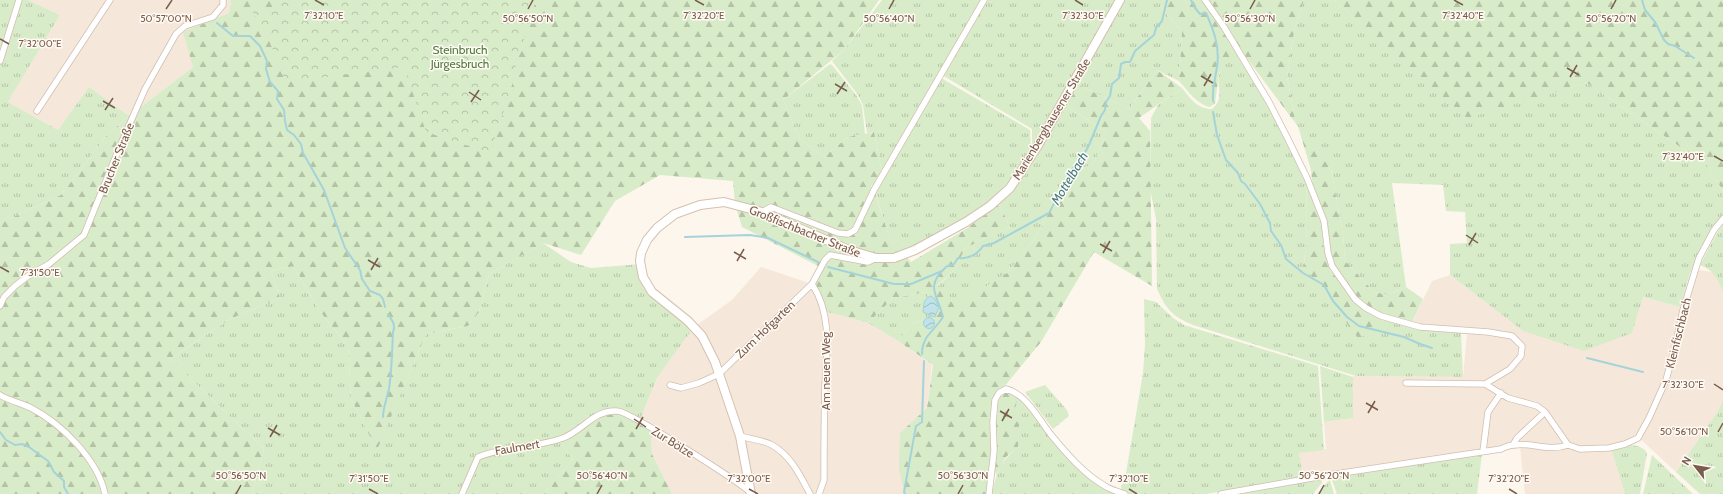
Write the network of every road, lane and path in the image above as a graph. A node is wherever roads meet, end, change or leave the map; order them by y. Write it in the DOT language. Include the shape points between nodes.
graph roads {
  1 [pos="19,0"];
  2 [pos="110,0"];
  3 [pos="984,0"];
  4 [pos="1120,0"];
  5 [pos="1205,0"];
  6 [pos="222,2"];
  7 [pos="0,61"];
  8 [pos="37,111"];
  9 [pos="762,212"];
  10 [pos="1723,219"];
  11 [pos="876,258"];
  12 [pos="812,284"];
  13 [pos="0,306"];
  14 [pos="719,374"];
  15 [pos="1406,383"];
  16 [pos="1485,384"];
  17 [pos="670,386"];
  18 [pos="1500,393"];
  19 [pos="0,396"];
  20 [pos="1544,412"];
  21 [pos="592,419"];
  22 [pos="740,436"];
  23 [pos="1513,445"];
  24 [pos="1568,445"];
  25 [pos="1483,451"];
  26 [pos="751,493"];
  27 [pos="105,494"];
  28 [pos="462,494"];
  29 [pos="810,494"];
  30 [pos="819,494"];
  31 [pos="989,494"];
  32 [pos="1125,494"];
  33 [pos="1221,494"];
  1 -- 7 [label="street"];
  2 -- 8 [label="street"];
  3 -- 9 [label="street" via="874,190 855,230 848,234 838,233 771,207"];
  4 -- 11 [label="main road, Marienberghausener Straße" via="1037,147 1010,188 990,206 938,238 894,258"];
  5 -- 16 [label="street" via="1224,27 1288,138 1324,221 1332,266 1355,299 1381,316 1420,327 1512,336 1522,346 1521,356 1510,370"];
  6 -- 13 [label="street, Brucher Straße" via="213,17 185,26 176,34 145,89 84,235 49,264 15,286 4,297"];
  9 -- 11 [label="main road, Großfischbacher Straße" via="849,250"];
  9 -- 14 [label="main road, Großfischbacher Straße" via="724,202 700,205 676,214 657,228 646,240 641,253 643,277 652,292 688,321 702,336"];
  10 -- 24 [label="street, Kleinfischbach" via="1699,258 1666,380 1638,438 1609,448 1580,449"];
  11 -- 12 [label="street" via="868,262 830,255 824,260"];
  12 -- 14 [label="street, Zum Hofgarten"];
  12 -- 30 [label="street, Am neuen Weg" via="824,311 827,346 824,480"];
  14 -- 17 [label="street" via="681,388"];
  14 -- 22 [label="main road, Großfischbacher Straße"];
  15 -- 16 [label="street"];
  16 -- 18 [label="street"];
  18 -- 20 [label="street" via="1508,398 1537,406"];
  18 -- 25 [label="street" via="1488,412"];
  19 -- 27 [label="street" via="31,408 70,436 94,468 103,484"];
  20 -- 23 [label="street"];
  20 -- 24 [label="street"];
  21 -- 26 [label="street, Zur Bölze" via="607,411 619,411 652,428"];
  21 -- 28 [label="street, Faulmert" via="565,437 518,448 491,451 478,457"];
  22 -- 26 [label="main road, Großfischbacher Straße"];
  22 -- 29 [label="street" via="772,445 787,457 797,469"];
  23 -- 24 [label="street, Kleinfischbach" via="1551,448"];
  23 -- 25 [label="street, Kleinfischbach"];
  25 -- 33 [label="street, Kleinfischbach"];
  31 -- 32 [label="street" via="994,450 995,400 1006,388 1021,396 1052,436 1090,476 1106,487"];
}
